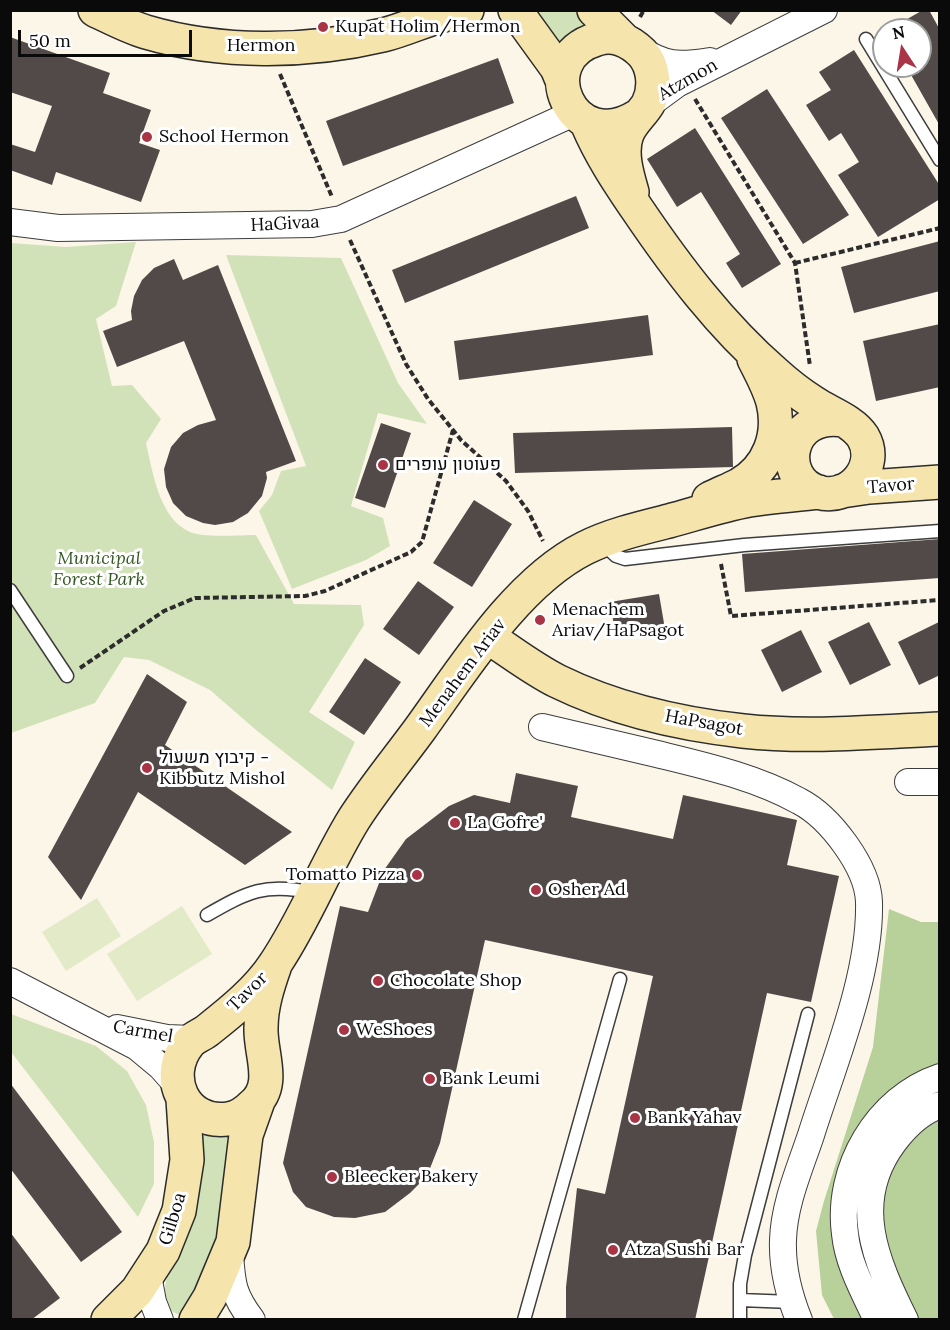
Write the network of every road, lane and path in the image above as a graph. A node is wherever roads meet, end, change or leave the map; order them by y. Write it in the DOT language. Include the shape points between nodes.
graph roads {
  1 [pos="95,10"];
  2 [pos="467,10"];
  3 [pos="594,10"];
  4 [pos="824,10"];
  5 [pos="441,15"];
  6 [pos="512,15"];
  7 [pos="866,39"];
  8 [pos="631,44"];
  9 [pos="269,48"];
  10 [pos="734,54"];
  11 [pos="562,80"];
  12 [pos="684,80"];
  13 [pos="641,112"];
  14 [pos="580,118"];
  15 [pos="939,160"];
  16 [pos="637,208"];
  17 [pos="341,219"];
  18 [pos="10,222"];
  19 [pos="939,228"];
  20 [pos="795,263"];
  21 [pos="750,349"];
  22 [pos="773,371"];
  23 [pos="840,421"];
  24 [pos="453,430"];
  25 [pos="794,450"];
  26 [pos="939,475"];
  27 [pos="939,482"];
  28 [pos="830,492"];
  29 [pos="750,500"];
  30 [pos="659,523"];
  31 [pos="939,531"];
  32 [pos="600,542"];
  33 [pos="718,548"];
  34 [pos="555,566"];
  35 [pos="10,590"];
  36 [pos="939,600"];
  37 [pos="488,637"];
  38 [pos="67,676"];
  39 [pos="542,727"];
  40 [pos="939,729"];
  41 [pos="908,782"];
  42 [pos="939,782"];
  43 [pos="315,894"];
  44 [pos="207,915"];
  45 [pos="274,965"];
  46 [pos="620,979"];
  47 [pos="10,981"];
  48 [pos="808,1014"];
  49 [pos="93,1022"];
  50 [pos="199,1035"];
  51 [pos="263,1056"];
  52 [pos="939,1077"];
  53 [pos="180,1092"];
  54 [pos="258,1101"];
  55 [pos="939,1106"];
  56 [pos="229,1251"];
  57 [pos="148,1275"];
  58 [pos="740,1300"];
  59 [pos="795,1311"];
  60 [pos="108,1320"];
  61 [pos="160,1320"];
  62 [pos="196,1320"];
  63 [pos="252,1320"];
  64 [pos="524,1320"];
  65 [pos="740,1320"];
  66 [pos="877,1320"];
  67 [pos="905,1320"];
  1 -- 9 [label="street, Hermon" via="143,32 191,43"];
  2 -- 5 [label="street, Hermon"];
  3 -- 8 [label="street"];
  4 -- 10 [label="street, Atzmon"];
  5 -- 9 [label="street, Hermon" via="342,43"];
  6 -- 11 [label="street" via="557,68"];
  7 -- 15 [label="lane"];
  8 -- 10 [label="street, Atzmon" via="656,60 673,64"];
  8 -- 11 [label="street" via="603,37 587,42 574,51"];
  8 -- 13 [label="street" via="644,55 651,70 653,85"];
  9 -- 17 [label="path"];
  10 -- 12 [label="street, Atzmon"];
  11 -- 14 [label="street" via="565,100"];
  12 -- 13 [label="street, Atzmon"];
  12 -- 20 [label="path"];
  13 -- 14 [label="street" via="625,124 602,127"];
  13 -- 16 [label="street" via="627,134 625,151"];
  14 -- 16 [label="street"];
  14 -- 17 [label="street, HaGivaa"];
  16 -- 21 [label="street" via="681,273"];
  17 -- 18 [label="street, HaGivaa" via="312,225 57,228"];
  17 -- 24 [label="path" via="406,364"];
  19 -- 20 [label="path"];
  20 -- 23 [label="path"];
  21 -- 22 [label="street"];
  21 -- 30 [label="street" via="773,401 774,440 768,457 740,484"];
  22 -- 23 [label="street, Tavor"];
  22 -- 25 [label="street" via="794,414"];
  23 -- 25 [label="street" via="821,420 809,425 800,434"];
  23 -- 26 [label="street, Tavor" via="898,465"];
  23 -- 28 [label="street" via="867,449 868,462 849,489"];
  24 -- 34 [label="path" via="506,481 528,511"];
  24 -- 38 [label="path" via="422,542 411,552 325,591 305,596 195,598 164,611"];
  25 -- 28 [label="street" via="793,464 798,477 807,486"];
  25 -- 29 [label="street" via="789,469 778,483"];
  27 -- 28 [label="street, Tavor"];
  28 -- 29 [label="street, Tavor"];
  29 -- 30 [label="street, Menahem Ariav"];
  30 -- 32 [label="street, Menahem Ariav"];
  31 -- 33 [label="lane"];
  32 -- 33 [label="lane" via="625,559"];
  32 -- 34 [label="street, Menahem Ariav"];
  33 -- 36 [label="path" via="731,616"];
  34 -- 37 [label="street, Menahem Ariav" via="525,593"];
  35 -- 38 [label="lane"];
  37 -- 40 [label="street, HaPsagot" via="556,681 646,713 693,723 744,731 807,733"];
  37 -- 43 [label="street, Menahem Ariav" via="354,820"];
  39 -- 59 [label="street" via="719,769 801,802 829,824 847,846 860,872 869,900 867,943 852,1009 790,1198 783,1239"];
  41 -- 42 [label="street"];
  43 -- 44 [label="lane" via="268,888 240,896"];
  43 -- 45 [label="street, Menahem Ariav"];
  45 -- 50 [label="street, Tavor" via="252,992"];
  45 -- 51 [label="street, Tavor" via="261,1028"];
  46 -- 64 [label="lane"];
  47 -- 49 [label="street, Carmel"];
  48 -- 58 [label="lane" via="745,1255"];
  49 -- 50 [label="street, Carmel" via="156,1036"];
  49 -- 53 [label="street, Carmel" via="137,1047 161,1067"];
  50 -- 51 [label="street, Tavor" via="222,1029 237,1032 251,1040"];
  50 -- 53 [label="street, Tavor" via="181,1054 176,1069"];
  51 -- 54 [label="street, Tavor" via="267,1071"];
  52 -- 66 [label="street" via="906,1094 872,1128 861,1146 847,1190 843,1213 848,1252"];
  53 -- 54 [label="street" via="194,1111 212,1119 243,1114"];
  53 -- 57 [label="street, Gilboa" via="187,1160 179,1211 163,1251"];
  54 -- 56 [label="street" via="246,1135"];
  55 -- 67 [label="street" via="918,1116 891,1145 877,1173 870,1204 873,1244"];
  56 -- 62 [label="street"];
  56 -- 63 [label="street" via="232,1285"];
  57 -- 60 [label="street, Gilboa"];
  57 -- 61 [label="street"];
  58 -- 59 [label="lane"];
  58 -- 65 [label="lane"];
}
